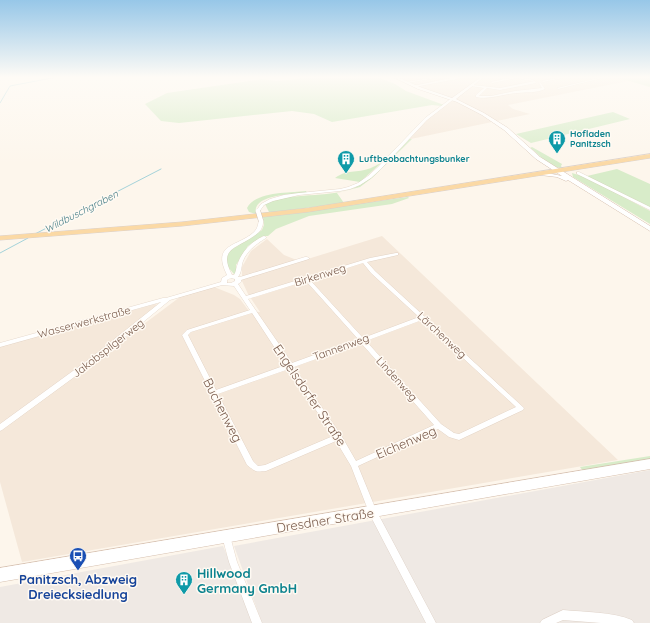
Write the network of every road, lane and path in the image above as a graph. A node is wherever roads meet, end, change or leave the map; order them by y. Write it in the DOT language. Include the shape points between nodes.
graph roads {
  1 [pos="443,106"];
  2 [pos="467,106"];
  3 [pos="650,156"];
  4 [pos="557,171"];
  5 [pos="578,173"];
  6 [pos="542,174"];
  7 [pos="564,178"];
  8 [pos="579,185"];
  9 [pos="650,209"];
  10 [pos="650,229"];
  11 [pos="264,237"];
  12 [pos="0,238"];
  13 [pos="396,254"];
  14 [pos="307,258"];
  15 [pos="364,262"];
  16 [pos="235,279"];
  17 [pos="307,279"];
  18 [pos="223,283"];
  19 [pos="245,298"];
  20 [pos="168,299"];
  21 [pos="253,311"];
  22 [pos="423,318"];
  23 [pos="362,340"];
  24 [pos="0,345"];
  25 [pos="290,365"];
  26 [pos="215,394"];
  27 [pos="521,408"];
  28 [pos="439,426"];
  29 [pos="0,428"];
  30 [pos="338,437"];
  31 [pos="650,464"];
  32 [pos="354,465"];
  33 [pos="373,512"];
  34 [pos="226,536"];
  35 [pos="0,575"];
  36 [pos="258,623"];
  37 [pos="431,623"];
  38 [pos="544,623"];
  39 [pos="629,623"];
  1 -- 16 [label="street, Engelsdorfer Straße, bridge" via="427,118 383,164 358,185 337,191 273,198 263,203 258,211 261,226 257,232 236,244 225,256 224,262"];
  2 -- 4 [label="street" via="506,128 538,158"];
  3 -- 4 [label="main road"];
  4 -- 6 [label="main road"];
  4 -- 7 [label="street"];
  4 -- 8 [label="street"];
  5 -- 9 [label="street"];
  6 -- 7 [label="street"];
  6 -- 12 [label="main road" via="249,218"];
  7 -- 8 [label="street"];
  8 -- 10 [label="street"];
  11 -- 16 [label="street" via="243,255"];
  13 -- 15 [label="street, Birkenweg"];
  14 -- 16 [label="street"];
  15 -- 17 [label="street, Birkenweg"];
  15 -- 22 [label="street, Lärchenweg"];
  16 -- 18 [label="street" via="229,285"];
  16 -- 18 [label="street" via="225,278"];
  16 -- 19 [label="street, Engelsdorfer Straße"];
  17 -- 19 [label="street, Birkenweg"];
  17 -- 23 [label="street, Lindenweg"];
  18 -- 20 [label="street, Jakobspilgerweg"];
  19 -- 21 [label="street, Engelsdorfer Straße"];
  20 -- 24 [label="street, Wasserwerkstraße"];
  20 -- 29 [label="street, Jakobspilgerweg" via="90,362"];
  21 -- 25 [label="street, Engelsdorfer Straße"];
  21 -- 26 [label="street, Buchenweg" via="189,331 185,335"];
  22 -- 23 [label="street, Tannenweg"];
  22 -- 27 [label="street, Lärchenweg"];
  23 -- 25 [label="street, Tannenweg"];
  23 -- 28 [label="street, Lindenweg"];
  25 -- 26 [label="street, Tannenweg"];
  25 -- 30 [label="street, Engelsdorfer Straße"];
  26 -- 30 [label="street, Buchenweg" via="250,464 258,470"];
  27 -- 28 [label="street, Eichenweg" via="459,438"];
  28 -- 32 [label="street, Eichenweg"];
  30 -- 32 [label="street, Engelsdorfer Straße"];
  31 -- 33 [label="street, Dresdner Straße"];
  32 -- 33 [label="street, Engelsdorfer Straße"];
  33 -- 34 [label="street, Dresdner Straße"];
  33 -- 37 [label="street, Engelsdorfer Straße"];
  34 -- 35 [label="street, Dresdner Straße"];
  34 -- 36 [label="street" via="233,562"];
  38 -- 39 [label="street" via="563,615"];
}
